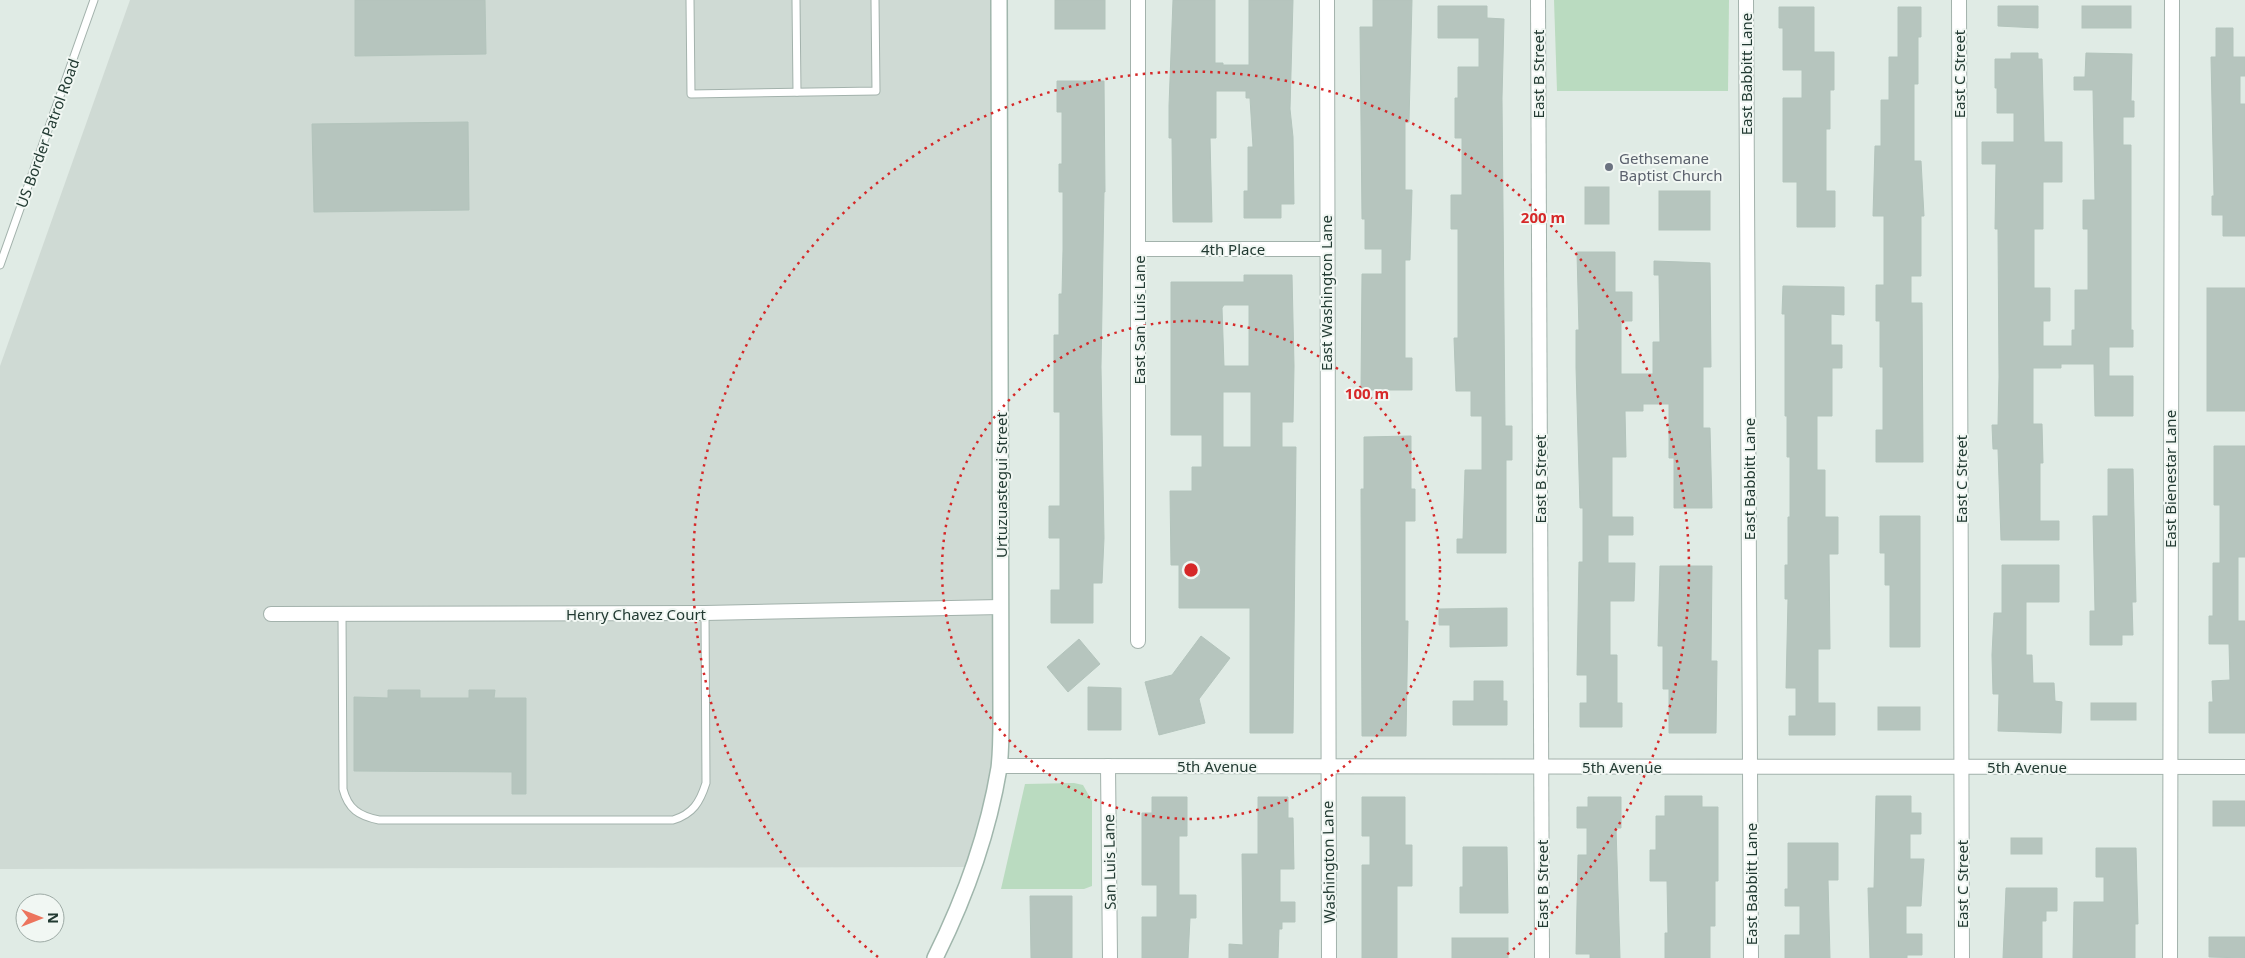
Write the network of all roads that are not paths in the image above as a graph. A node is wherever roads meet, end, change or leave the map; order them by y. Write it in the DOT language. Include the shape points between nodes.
graph roads {
  1 [pos="94,0"];
  2 [pos="690,0"];
  3 [pos="796,0"];
  4 [pos="875,0"];
  5 [pos="999,0"];
  6 [pos="1138,0"];
  7 [pos="1327,0"];
  8 [pos="1538,0"];
  9 [pos="1746,0"];
  10 [pos="1959,0"];
  11 [pos="2172,0"];
  12 [pos="797,92"];
  13 [pos="1139,249"];
  14 [pos="1326,249"];
  15 [pos="0,265"];
  16 [pos="1001,607"];
  17 [pos="271,614"];
  18 [pos="705,614"];
  19 [pos="342,615"];
  20 [pos="1138,641"];
  21 [pos="999,766"];
  22 [pos="1108,766"];
  23 [pos="1541,766"];
  24 [pos="2169,766"];
  25 [pos="1327,767"];
  26 [pos="2245,767"];
  27 [pos="1750,768"];
  28 [pos="1962,768"];
  29 [pos="935,958"];
  30 [pos="1110,958"];
  31 [pos="1329,958"];
  32 [pos="1542,958"];
  33 [pos="1751,958"];
  34 [pos="1962,958"];
  35 [pos="2170,958"];
  1 -- 15 [label="lane, US Border Patrol Road"];
  2 -- 12 [label="lane" via="692,94"];
  3 -- 12 [label="lane"];
  4 -- 12 [label="lane" via="876,91"];
  5 -- 16 [label="main road, Urtuzuastegui Street"];
  6 -- 13 [label="street, East San Luis Lane"];
  7 -- 14 [label="street, East Washington Lane"];
  8 -- 23 [label="street, East B Street"];
  9 -- 27 [label="street, East Babbitt Lane"];
  10 -- 28 [label="street, East C Street"];
  11 -- 24 [label="street, East Bienestar Lane"];
  13 -- 14 [label="street, 4th Place"];
  13 -- 20 [label="street, East San Luis Lane"];
  14 -- 25 [label="street, East Washington Lane"];
  16 -- 18 [label="street, Henry Chavez Court"];
  16 -- 21 [label="main road, Urtuzuastegui Street"];
  17 -- 19 [label="street, Henry Chavez Court"];
  18 -- 19 [label="street, Henry Chavez Court"];
  18 -- 19 [label="lane" via="706,783 692,811 673,820 378,820 360,814 346,802 343,789"];
  21 -- 22 [label="street, 5th Avenue"];
  21 -- 29 [label="main road, Urtuzuastegui Street" via="989,817 974,867"];
  22 -- 25 [label="street, 5th Avenue"];
  22 -- 30 [label="street, San Luis Lane"];
  23 -- 25 [label="street, 5th Avenue"];
  23 -- 27 [label="street, 5th Avenue"];
  23 -- 32 [label="street, East B Street"];
  24 -- 26 [label="street, 5th Avenue"];
  24 -- 28 [label="street, 5th Avenue"];
  24 -- 35 [label="street, East Bienestar Lane"];
  25 -- 31 [label="street, Washington Lane"];
  27 -- 28 [label="street, 5th Avenue"];
  27 -- 33 [label="street, East Babbitt Lane"];
  28 -- 34 [label="street, East C Street"];
}
